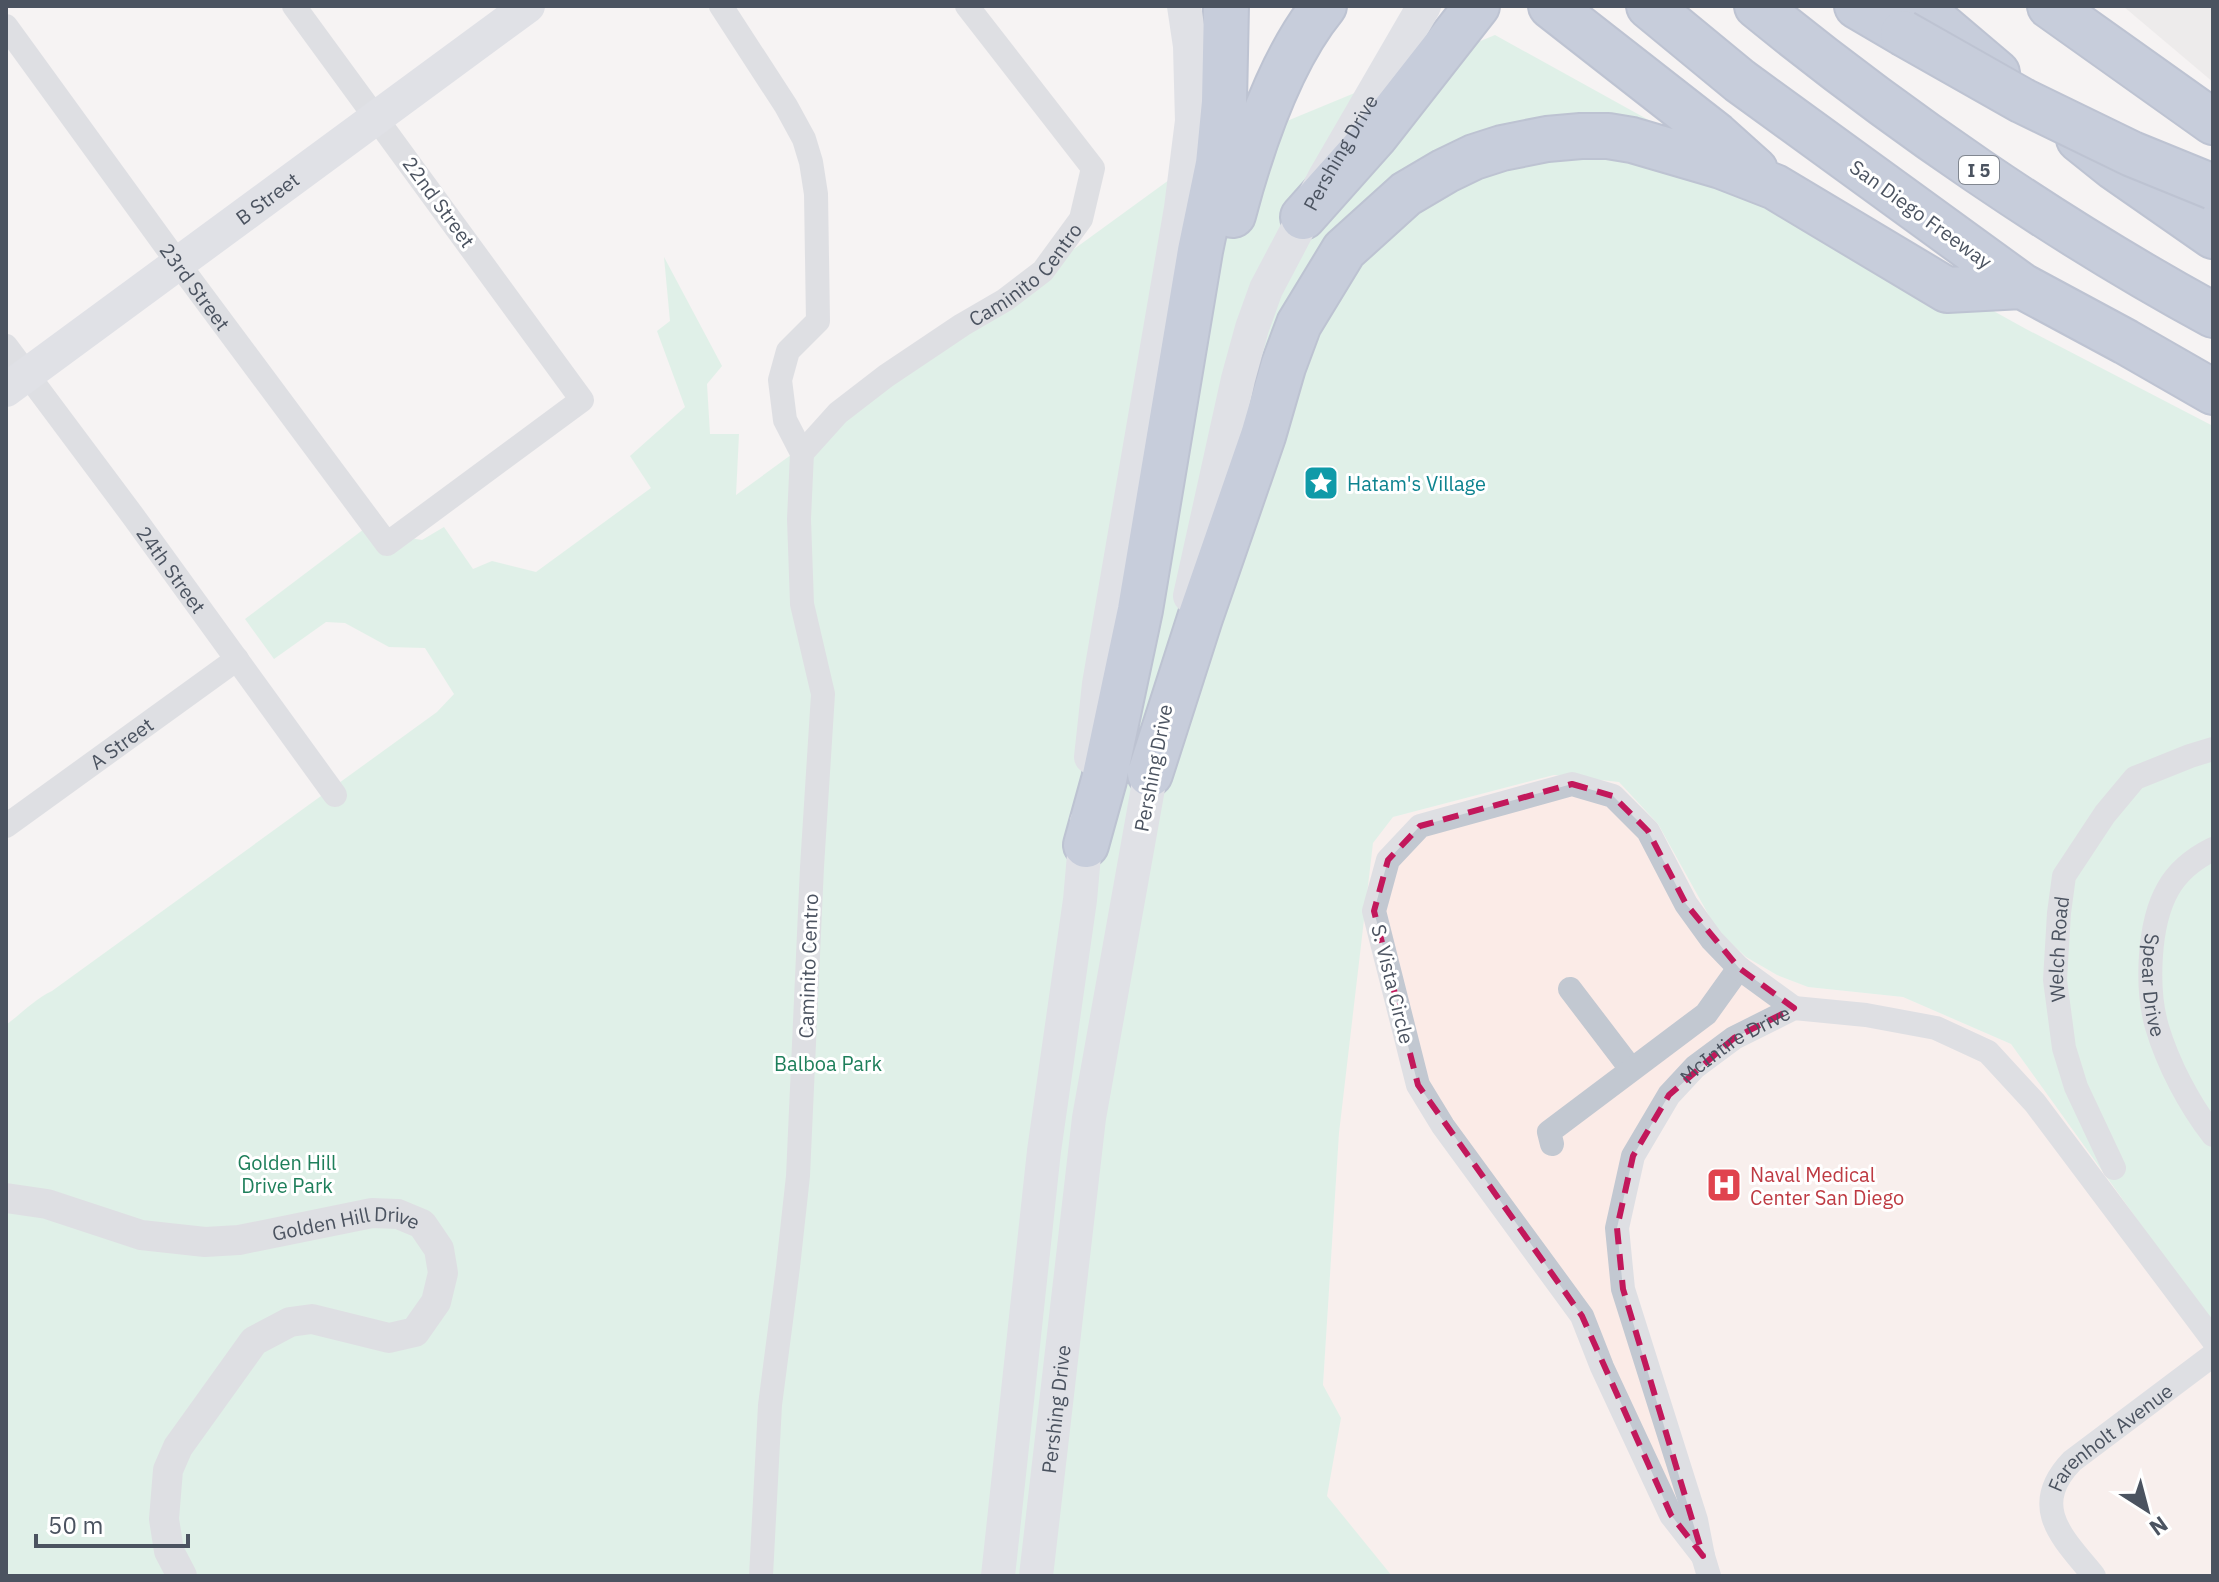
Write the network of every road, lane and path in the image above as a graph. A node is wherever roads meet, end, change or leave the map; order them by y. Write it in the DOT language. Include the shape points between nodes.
graph roads {
  1 [pos="294,6"];
  2 [pos="528,6"];
  3 [pos="721,6"];
  4 [pos="967,6"];
  5 [pos="1184,6"];
  6 [pos="1226,6"];
  7 [pos="1324,6"];
  8 [pos="1424,6"];
  9 [pos="1477,6"];
  10 [pos="1649,6"];
  11 [pos="1757,6"];
  12 [pos="1857,6"];
  13 [pos="1918,6"];
  14 [pos="2050,6"];
  15 [pos="2089,6"];
  16 [pos="1564,16"];
  17 [pos="6,26"];
  18 [pos="377,117"];
  19 [pos="2213,120"];
  20 [pos="1775,187"];
  21 [pos="2213,187"];
  22 [pos="1303,217"];
  23 [pos="2213,236"];
  24 [pos="178,263"];
  25 [pos="2022,286"];
  26 [pos="2213,315"];
  27 [pos="6,346"];
  28 [pos="17,382"];
  29 [pos="2213,392"];
  30 [pos="802,453"];
  31 [pos="1151,542"];
  32 [pos="387,544"];
  33 [pos="237,659"];
  34 [pos="2213,749"];
  35 [pos="1150,774"];
  36 [pos="335,795"];
  37 [pos="6,826"];
  38 [pos="1086,845"];
  39 [pos="2213,849"];
  40 [pos="1739,968"];
  41 [pos="1570,989"];
  42 [pos="1794,1008"];
  43 [pos="1631,1069"];
  44 [pos="2213,1133"];
  45 [pos="1552,1144"];
  46 [pos="2114,1168"];
  47 [pos="6,1198"];
  48 [pos="2213,1340"];
  49 [pos="2213,1355"];
  50 [pos="1706,1566"];
  51 [pos="182,1576"];
  52 [pos="761,1576"];
  53 [pos="998,1576"];
  54 [pos="1036,1576"];
  55 [pos="2094,1576"];
  1 -- 18 [label="street, 22nd Street"];
  2 -- 18 [label="main road, B Street"];
  3 -- 30 [label="street, Caminito Centro" via="786,106 811,162 818,321 788,351 780,380 785,420"];
  4 -- 30 [label="street, Caminito Centro" via="1093,168 1081,219 1043,271 886,376 838,413"];
  5 -- 38 [label="main road, Pershing Drive" via="1192,121 1099,684"];
  6 -- 31 [label="highway" via="1218,164"];
  7 -- 31 [label="highway" via="1308,25 1280,82 1248,161"];
  8 -- 22 [label="main road, Pershing Drive"];
  9 -- 22 [label="highway" via="1376,135"];
  10 -- 25 [label="highway, San Diego Freeway" via="1740,81"];
  11 -- 26 [label="highway, I 5" via="1984,174"];
  12 -- 21 [label="highway, bridge" via="2023,101"];
  13 -- 23 [label="highway" via="2114,167"];
  14 -- 19 [label="highway"];
  15 -- 19 [label="highway"];
  16 -- 20 [label="highway"];
  17 -- 24 [label="street, 23rd Street"];
  18 -- 24 [label="main road, B Street"];
  18 -- 32 [label="street, 22nd Street" via="582,400"];
  20 -- 25 [label="highway" via="1947,290"];
  20 -- 35 [label="highway" via="1632,140 1547,139 1502,148 1445,171 1406,194 1363,232 1344,250 1299,324"];
  22 -- 35 [label="main road, Pershing Drive" via="1252,328"];
  24 -- 28 [label="main road, B Street"];
  24 -- 32 [label="street, 23rd Street"];
  25 -- 29 [label="highway, San Diego Freeway"];
  27 -- 28 [label="street, 24th Street"];
  28 -- 33 [label="street, 24th Street"];
  30 -- 52 [label="street, Caminito Centro" via="802,604 823,694 798,1176 770,1405"];
  31 -- 38 [label="highway" via="1108,765"];
  33 -- 36 [label="street, 24th Street"];
  33 -- 37 [label="street, A Street"];
  34 -- 46 [label="street, Welch Road" via="2135,778 2064,876 2055,980 2064,1048"];
  35 -- 54 [label="main road, Pershing Drive" via="1089,1118"];
  38 -- 53 [label="main road, Pershing Drive" via="1044,1151"];
  39 -- 44 [label="street, Spear Drive" via="2198,856 2167,890 2153,933 2149,981 2157,1026 2176,1075"];
  40 -- 42 [label="street, S. Vista Circle"];
  40 -- 43 [label="street" via="1706,1014"];
  40 -- 50 [label="street, S. Vista Circle" via="1686,904 1648,831 1613,796 1572,784 1420,826 1388,860 1374,911 1418,1085 1582,1316 1671,1515"];
  41 -- 43 [label="street"];
  42 -- 48 [label="street, McIntire Drive" via="1936,1028 1988,1052 2035,1103"];
  42 -- 50 [label="street, McIntire Drive" via="1734,1038 1669,1095 1633,1156 1617,1228 1623,1289"];
  43 -- 45 [label="street" via="1549,1132"];
  47 -- 51 [label="street, Golden Hill Drive" via="47,1204 141,1235 205,1242 372,1213 398,1214 422,1224 439,1249 443,1273 436,1302 415,1332 389,1338 312,1319 290,1322 254,1341 178,1447 168,1470 164,1519 169,1551"];
  49 -- 55 [label="street, Farenholt Avenue" via="2059,1474 2052,1491 2053,1521"];
}
